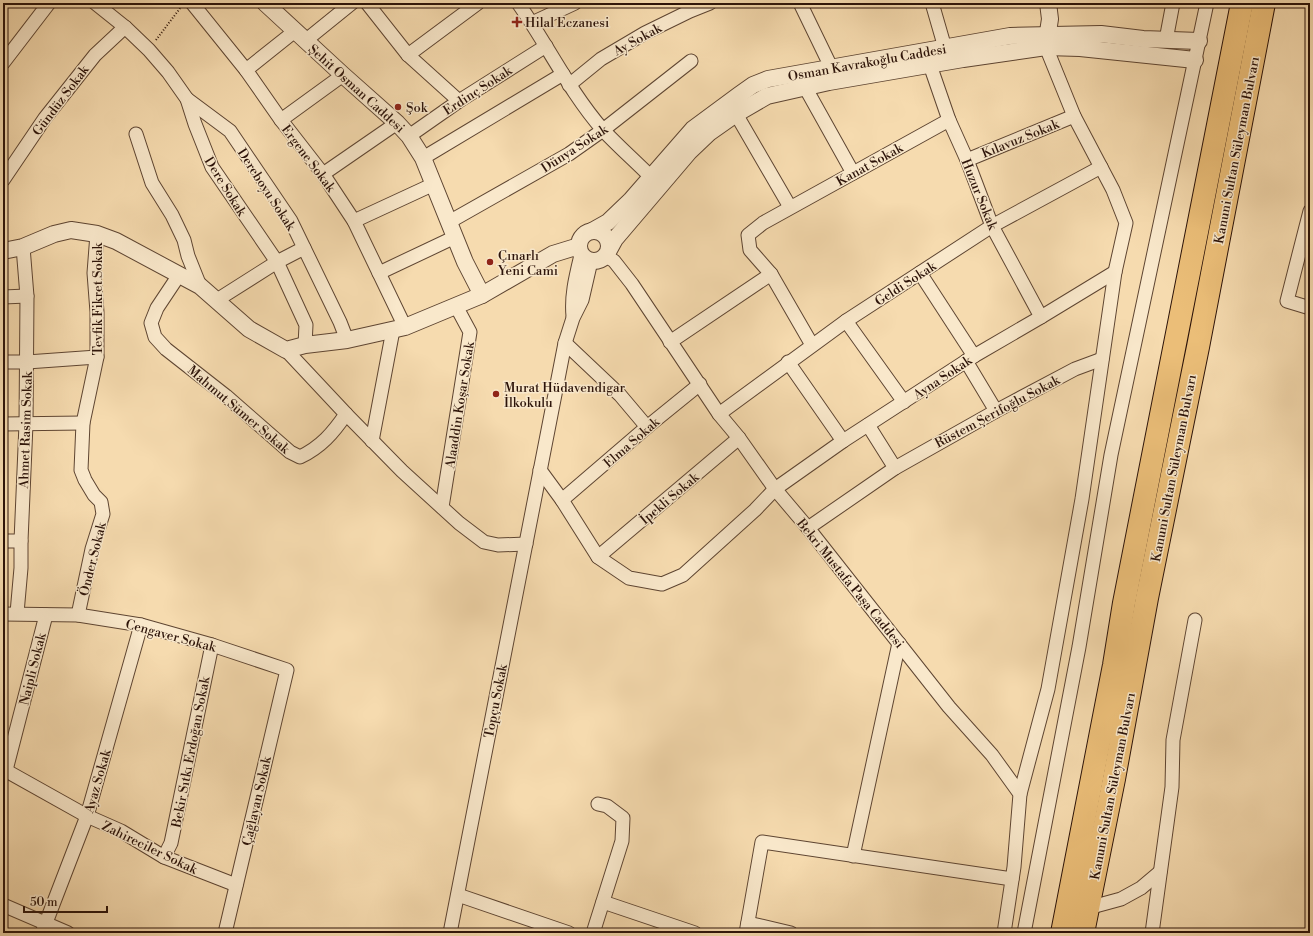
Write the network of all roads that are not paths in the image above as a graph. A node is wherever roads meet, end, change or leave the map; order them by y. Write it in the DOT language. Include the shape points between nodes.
graph roads {
  1 [pos="49,3"];
  2 [pos="95,3"];
  3 [pos="192,3"];
  4 [pos="264,3"];
  5 [pos="352,3"];
  6 [pos="367,3"];
  7 [pos="478,3"];
  8 [pos="518,3"];
  9 [pos="575,3"];
  10 [pos="710,3"];
  11 [pos="800,3"];
  12 [pos="932,3"];
  13 [pos="1038,3"];
  14 [pos="1048,3"];
  15 [pos="1173,3"];
  16 [pos="1207,3"];
  17 [pos="1242,3"];
  18 [pos="1264,3"];
  19 [pos="688,7"];
  20 [pos="532,23"];
  21 [pos="125,27"];
  22 [pos="300,36"];
  23 [pos="1166,40"];
  24 [pos="1047,41"];
  25 [pos="1199,41"];
  26 [pos="546,46"];
  27 [pos="945,48"];
  28 [pos="408,55"];
  29 [pos="1195,60"];
  30 [pos="691,61"];
  31 [pos="3,63"];
  32 [pos="930,65"];
  33 [pos="831,67"];
  34 [pos="246,70"];
  35 [pos="343,75"];
  36 [pos="566,79"];
  37 [pos="805,87"];
  38 [pos="187,99"];
  39 [pos="459,101"];
  40 [pos="736,114"];
  41 [pos="1074,116"];
  42 [pos="281,120"];
  43 [pos="949,120"];
  44 [pos="397,122"];
  45 [pos="603,130"];
  46 [pos="136,134"];
  47 [pos="410,136"];
  48 [pos="423,158"];
  49 [pos="967,160"];
  50 [pos="1101,167"];
  51 [pos="853,173"];
  52 [pos="323,174"];
  53 [pos="651,177"];
  54 [pos="3,180"];
  55 [pos="434,184"];
  56 [pos="790,207"];
  57 [pos="1310,211"];
  58 [pos="354,221"];
  59 [pos="992,226"];
  60 [pos="452,229"];
  61 [pos="592,231"];
  62 [pos="97,234"];
  63 [pos="23,247"];
  64 [pos="304,248"];
  65 [pos="3,251"];
  66 [pos="593,254"];
  67 [pos="277,262"];
  68 [pos="1115,272"];
  69 [pos="379,273"];
  70 [pos="770,274"];
  71 [pos="920,274"];
  72 [pos="179,275"];
  73 [pos="200,286"];
  74 [pos="482,295"];
  75 [pos="27,296"];
  76 [pos="3,297"];
  77 [pos="217,300"];
  78 [pos="456,306"];
  79 [pos="1310,308"];
  80 [pos="1041,317"];
  81 [pos="846,321"];
  82 [pos="399,329"];
  83 [pos="347,340"];
  84 [pos="670,342"];
  85 [pos="565,343"];
  86 [pos="812,344"];
  87 [pos="305,345"];
  88 [pos="286,350"];
  89 [pos="97,357"];
  90 [pos="970,358"];
  91 [pos="1102,359"];
  92 [pos="3,362"];
  93 [pos="27,362"];
  94 [pos="788,362"];
  95 [pos="700,384"];
  96 [pos="904,402"];
  97 [pos="996,411"];
  98 [pos="346,414"];
  99 [pos="719,414"];
  100 [pos="83,423"];
  101 [pos="3,424"];
  102 [pos="26,424"];
  103 [pos="868,425"];
  104 [pos="647,427"];
  105 [pos="739,438"];
  106 [pos="372,440"];
  107 [pos="843,441"];
  108 [pos="895,468"];
  109 [pos="540,470"];
  110 [pos="774,489"];
  111 [pos="562,500"];
  112 [pos="101,502"];
  113 [pos="442,507"];
  114 [pos="808,528"];
  115 [pos="3,541"];
  116 [pos="21,541"];
  117 [pos="526,544"];
  118 [pos="598,557"];
  119 [pos="3,614"];
  120 [pos="17,614"];
  121 [pos="46,615"];
  122 [pos="78,616"];
  123 [pos="1195,620"];
  124 [pos="140,625"];
  125 [pos="899,643"];
  126 [pos="212,645"];
  127 [pos="287,670"];
  128 [pos="5,770"];
  129 [pos="1020,794"];
  130 [pos="598,804"];
  131 [pos="87,816"];
  132 [pos="164,856"];
  133 [pos="853,856"];
  134 [pos="1160,872"];
  135 [pos="1012,879"];
  136 [pos="236,885"];
  137 [pos="458,895"];
  138 [pos="603,902"];
  139 [pos="3,905"];
  140 [pos="1088,908"];
  141 [pos="44,928"];
  142 [pos="747,928"];
  143 [pos="68,933"];
  144 [pos="225,933"];
  145 [pos="450,933"];
  146 [pos="569,933"];
  147 [pos="593,933"];
  148 [pos="695,933"];
  149 [pos="791,933"];
  150 [pos="1004,933"];
  151 [pos="1024,933"];
  152 [pos="1062,933"];
  153 [pos="1083,933"];
  154 [pos="1152,933"];
  1 -- 31 [label="street"];
  2 -- 21 [label="street, Dere Sokak"];
  3 -- 34 [label="street, Ergene Sokak"];
  4 -- 22 [label="street, Şehit Osman Caddesi"];
  5 -- 22 [label="street"];
  6 -- 28 [label="street"];
  7 -- 28 [label="street"];
  8 -- 20 [label="street"];
  9 -- 20 [label="street"];
  10 -- 19 [label="street, Ay Sokak"];
  11 -- 33 [label="street"];
  12 -- 27 [label="street"];
  13 -- 24 [label="street"];
  14 -- 24 [label="street" via="1050,19"];
  15 -- 23 [label="street"];
  16 -- 25 [label="street"];
  17 -- 152 [label="highway, Kanuni Sultan Süleyman Bulvarı"];
  18 -- 140 [label="highway, Kanuni Sultan Süleyman Bulvarı"];
  19 -- 36 [label="street, Ay Sokak"];
  20 -- 26 [label="street"];
  21 -- 38 [label="street, Dere Sokak" via="168,72"];
  21 -- 54 [label="street, Gündüz Sokak" via="95,55 45,118"];
  22 -- 34 [label="street"];
  22 -- 35 [label="street, Şehit Osman Caddesi"];
  23 -- 24 [label="street, Osman Kavrakoğlu Caddesi" via="1101,34"];
  23 -- 25 [label="street, Osman Kavrakoğlu Caddesi"];
  24 -- 27 [label="street, Osman Kavrakoğlu Caddesi" via="1010,36"];
  24 -- 29 [label="street, Osman Kavrakoğlu Caddesi" via="1080,48"];
  24 -- 32 [label="street, Osman Kavrakoğlu Caddesi"];
  24 -- 41 [label="street"];
  25 -- 29 [label="street"];
  26 -- 36 [label="street"];
  26 -- 39 [label="street, Erdinç Sokak"];
  27 -- 33 [label="street, Osman Kavrakoğlu Caddesi"];
  28 -- 39 [label="street"];
  29 -- 151 [label="street" via="1111,455 1079,647"];
  30 -- 45 [label="street, Dünya Sokak"];
  32 -- 37 [label="street, Osman Kavrakoğlu Caddesi"];
  32 -- 43 [label="street, Huzur Sokak"];
  33 -- 53 [label="street, Osman Kavrakoğlu Caddesi" via="768,79 753,85 693,129"];
  34 -- 42 [label="street, Ergene Sokak"];
  35 -- 42 [label="street"];
  35 -- 44 [label="street, Şehit Osman Caddesi"];
  36 -- 45 [label="street"];
  36 -- 48 [label="street, Ay Sokak"];
  37 -- 40 [label="street, Osman Kavrakoğlu Caddesi" via="767,96"];
  37 -- 51 [label="street"];
  38 -- 64 [label="street, Dereboyu Sokak" via="230,131 291,222"];
  38 -- 67 [label="street, Dere Sokak" via="212,167"];
  39 -- 47 [label="street, Erdinç Sokak"];
  40 -- 56 [label="street"];
  40 -- 66 [label="street, Osman Kavrakoğlu Caddesi" via="709,133 689,152 615,239"];
  41 -- 49 [label="street, Kılavuz Sokak"];
  41 -- 50 [label="street"];
  42 -- 52 [label="street, Ergene Sokak"];
  43 -- 49 [label="street, Huzur Sokak"];
  43 -- 51 [label="street, Kanat Sokak"];
  44 -- 47 [label="street, Şehit Osman Caddesi"];
  44 -- 52 [label="street"];
  45 -- 53 [label="street"];
  45 -- 60 [label="street, Dünya Sokak"];
  46 -- 73 [label="street" via="152,184 182,234"];
  47 -- 48 [label="street, Şehit Osman Caddesi"];
  48 -- 55 [label="street, Şehit Osman Caddesi"];
  49 -- 59 [label="street, Huzur Sokak"];
  50 -- 59 [label="street, Geldi Sokak"];
  50 -- 68 [label="street" via="1126,223"];
  51 -- 56 [label="street, Kanat Sokak"];
  52 -- 58 [label="street, Ergene Sokak"];
  53 -- 61 [label="street, Osman Kavrakoğlu Caddesi" via="608,222"];
  55 -- 58 [label="street"];
  55 -- 60 [label="street, Şehit Osman Caddesi"];
  56 -- 70 [label="street, Kanat Sokak" via="762,223 748,235 750,250"];
  57 -- 79 [label="street" via="1286,301"];
  58 -- 69 [label="street, Ergene Sokak"];
  59 -- 71 [label="street, Geldi Sokak"];
  59 -- 80 [label="street, Huzur Sokak"];
  60 -- 69 [label="street, Dünya Sokak"];
  60 -- 74 [label="street, Şehit Osman Caddesi"];
  61 -- 66 [label="street, Osman Kavrakoğlu Caddesi" via="582,236"];
  61 -- 66 [label="street" via="605,235 608,240"];
  62 -- 63 [label="street" via="71,230"];
  62 -- 72 [label="street" via="123,244"];
  62 -- 89 [label="street, Tevfik Fikret Sokak" via="94,274"];
  63 -- 65 [label="street"];
  63 -- 75 [label="street, Ahmet Rasim Sokak"];
  64 -- 67 [label="street"];
  64 -- 83 [label="street, Dereboyu Sokak"];
  66 -- 74 [label="street" via="553,254"];
  66 -- 84 [label="street, Bekri Mustafa Paşa Caddesi" via="614,261"];
  66 -- 85 [label="street, Topçu Sokak" via="575,283 573,318"];
  67 -- 77 [label="street"];
  67 -- 87 [label="street, Dere Sokak" via="306,325"];
  68 -- 80 [label="street, Ayna Sokak"];
  68 -- 91 [label="street"];
  69 -- 82 [label="street, Ergene Sokak"];
  70 -- 84 [label="street"];
  70 -- 86 [label="street"];
  71 -- 81 [label="street, Geldi Sokak"];
  71 -- 90 [label="street"];
  72 -- 73 [label="street"];
  72 -- 98 [label="street, Mahmut Sümer Sokak" via="157,308 151,323 155,337 166,349 226,396 290,452 300,457 326,440"];
  73 -- 77 [label="street"];
  74 -- 78 [label="street"];
  75 -- 76 [label="street"];
  75 -- 93 [label="street, Ahmet Rasim Sokak"];
  77 -- 88 [label="street" via="249,329"];
  78 -- 82 [label="street"];
  78 -- 113 [label="street, Alaaddin Koşar Sokak" via="470,332"];
  80 -- 90 [label="street, Ayna Sokak"];
  81 -- 86 [label="street, Geldi Sokak"];
  81 -- 96 [label="street"];
  82 -- 83 [label="street"];
  82 -- 106 [label="street"];
  83 -- 87 [label="street"];
  84 -- 95 [label="street, Bekri Mustafa Paşa Caddesi"];
  85 -- 104 [label="street" via="620,395"];
  85 -- 109 [label="street, Topçu Sokak"];
  86 -- 94 [label="street, Geldi Sokak"];
  87 -- 88 [label="street"];
  88 -- 98 [label="street"];
  89 -- 93 [label="street"];
  89 -- 100 [label="street, Tevfik Fikret Sokak"];
  90 -- 96 [label="street, Ayna Sokak"];
  90 -- 97 [label="street"];
  91 -- 97 [label="street, Rüstem Şerifoğlu Sokak" via="1075,370"];
  91 -- 129 [label="street" via="1082,499 1048,689"];
  92 -- 93 [label="street"];
  93 -- 102 [label="street, Ahmet Rasim Sokak"];
  94 -- 99 [label="street, Geldi Sokak"];
  94 -- 107 [label="street"];
  95 -- 99 [label="street, Bekri Mustafa Paşa Caddesi"];
  95 -- 104 [label="street, Elma Sokak"];
  96 -- 103 [label="street, Ayna Sokak"];
  97 -- 108 [label="street, Rüstem Şerifoğlu Sokak"];
  98 -- 106 [label="street"];
  99 -- 105 [label="street, Bekri Mustafa Paşa Caddesi"];
  100 -- 102 [label="street"];
  100 -- 112 [label="street, Tevfik Fikret Sokak" via="81,470 94,495"];
  101 -- 102 [label="street"];
  102 -- 116 [label="street, Ahmet Rasim Sokak"];
  103 -- 107 [label="street, Ayna Sokak"];
  103 -- 108 [label="street"];
  104 -- 111 [label="street, Elma Sokak"];
  105 -- 110 [label="street, Bekri Mustafa Paşa Caddesi"];
  105 -- 118 [label="street, İpekli Sokak"];
  106 -- 113 [label="street"];
  107 -- 110 [label="street, Ayna Sokak"];
  108 -- 114 [label="street, Rüstem Şerifoğlu Sokak"];
  109 -- 111 [label="street"];
  109 -- 117 [label="street, Topçu Sokak"];
  110 -- 114 [label="street, Bekri Mustafa Paşa Caddesi"];
  110 -- 118 [label="street, Ayna Sokak" via="755,510 683,575 662,584 629,578"];
  111 -- 118 [label="street"];
  112 -- 122 [label="street, Önder Sokak" via="103,514 92,549"];
  113 -- 117 [label="street" via="484,542 498,545"];
  114 -- 125 [label="street, Bekri Mustafa Paşa Caddesi"];
  115 -- 116 [label="street"];
  116 -- 120 [label="street, Ahmet Rasim Sokak"];
  117 -- 137 [label="street, Topçu Sokak"];
  119 -- 120 [label="street, Cengaver Sokak"];
  120 -- 121 [label="street, Cengaver Sokak"];
  121 -- 122 [label="street, Cengaver Sokak"];
  121 -- 128 [label="street, Naipli Sokak"];
  122 -- 124 [label="street, Cengaver Sokak"];
  123 -- 134 [label="street" via="1173,740 1172,787"];
  124 -- 126 [label="street, Cengaver Sokak"];
  124 -- 131 [label="street, Ayaz Sokak"];
  125 -- 129 [label="street, Bekri Mustafa Paşa Caddesi" via="949,707 992,755"];
  125 -- 133 [label="street"];
  126 -- 127 [label="street, Cengaver Sokak"];
  126 -- 132 [label="street, Bekir Sıtkı Erdoğan Sokak" via="171,843"];
  127 -- 136 [label="street, Çağlayan Sokak"];
  128 -- 131 [label="street, Zahireciler Sokak"];
  129 -- 135 [label="street"];
  130 -- 138 [label="street" via="607,806 623,818 622,842"];
  131 -- 132 [label="street, Zahireciler Sokak" via="121,831"];
  131 -- 141 [label="street, Ayaz Sokak"];
  132 -- 136 [label="street, Zahireciler Sokak"];
  133 -- 135 [label="street"];
  133 -- 142 [label="street" via="762,842"];
  134 -- 140 [label="street" via="1141,888 1121,899"];
  134 -- 154 [label="street"];
  135 -- 150 [label="street"];
  136 -- 144 [label="street, Çağlayan Sokak"];
  137 -- 145 [label="street, Topçu Sokak"];
  137 -- 146 [label="street"];
  138 -- 147 [label="street"];
  138 -- 148 [label="street"];
  139 -- 141 [label="street"];
  140 -- 153 [label="highway, Kanuni Sultan Süleyman Bulvarı"];
  141 -- 143 [label="street"];
  142 -- 149 [label="street"];
}
